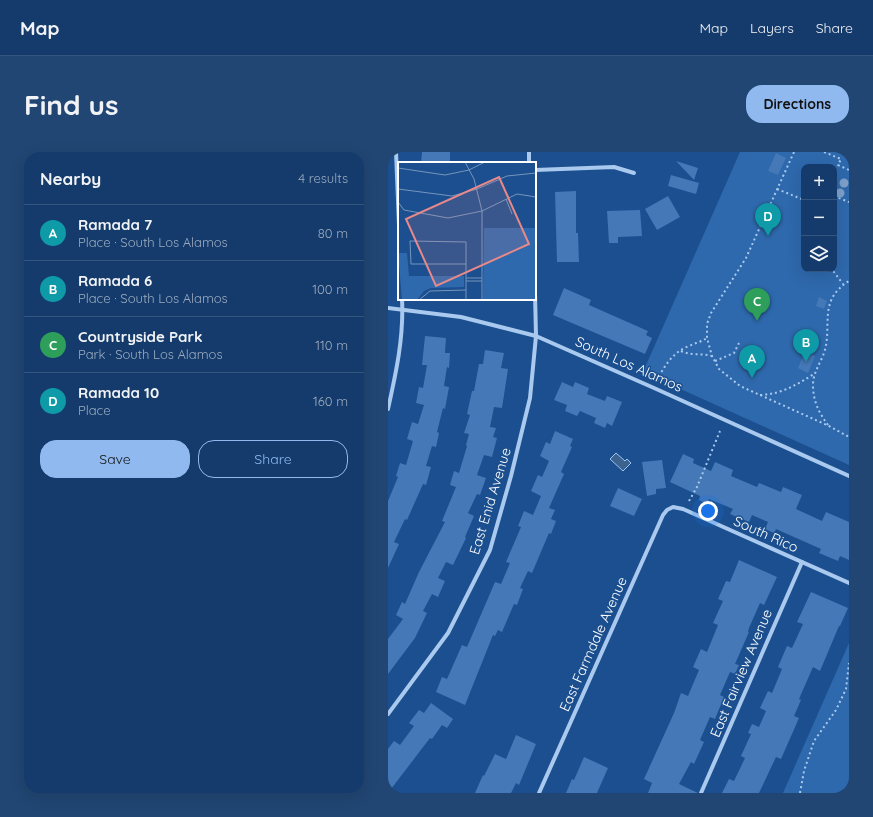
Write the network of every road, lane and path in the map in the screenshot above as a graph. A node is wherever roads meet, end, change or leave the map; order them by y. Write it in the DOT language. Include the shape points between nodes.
graph roads {
  1 [pos="396,152"];
  2 [pos="794,152"];
  3 [pos="824,152"];
  4 [pos="536,170"];
  5 [pos="849,170"];
  6 [pos="634,174"];
  7 [pos="777,189"];
  8 [pos="837,197"];
  9 [pos="801,199"];
  10 [pos="398,201"];
  11 [pos="849,202"];
  12 [pos="834,272"];
  13 [pos="849,281"];
  14 [pos="843,284"];
  15 [pos="402,300"];
  16 [pos="535,300"];
  17 [pos="388,308"];
  18 [pos="403,310"];
  19 [pos="536,336"];
  20 [pos="707,338"];
  21 [pos="739,343"];
  22 [pos="681,351"];
  23 [pos="712,356"];
  24 [pos="715,361"];
  25 [pos="814,374"];
  26 [pos="654,388"];
  27 [pos="760,395"];
  28 [pos="388,409"];
  29 [pos="829,426"];
  30 [pos="720,432"];
  31 [pos="849,437"];
  32 [pos="849,476"];
  33 [pos="689,501"];
  34 [pos="673,507"];
  35 [pos="802,562"];
  36 [pos="849,583"];
  37 [pos="849,663"];
  38 [pos="388,714"];
  39 [pos="539,793"];
  40 [pos="701,793"];
  41 [pos="800,793"];
  1 -- 10 [label="street"];
  2 -- 7 [label="path"];
  3 -- 5 [label="path" via="841,159 838,165"];
  4 -- 6 [label="street" via="614,167"];
  7 -- 9 [label="path"];
  7 -- 20 [label="path" via="746,258 711,313 707,324"];
  8 -- 11 [label="path"];
  12 -- 14 [label="path"];
  13 -- 14 [label="path"];
  14 -- 25 [label="path" via="828,308 825,349"];
  15 -- 18 [label="street"];
  16 -- 19 [label="street, East Enid Avenue"];
  17 -- 18 [label="street, South Los Alamos"];
  18 -- 19 [label="street, South Los Alamos" via="461,316"];
  18 -- 28 [label="street" via="400,353"];
  19 -- 26 [label="street, South Los Alamos"];
  19 -- 38 [label="street, East Enid Avenue" via="530,398 512,476 490,550 448,633"];
  20 -- 22 [label="path"];
  20 -- 23 [label="path"];
  21 -- 24 [label="path" via="734,353"];
  22 -- 23 [label="path"];
  22 -- 26 [label="path" via="667,362"];
  23 -- 24 [label="path"];
  24 -- 27 [label="path" via="729,378"];
  25 -- 27 [label="path" via="776,394"];
  25 -- 29 [label="path" via="814,397 817,408"];
  26 -- 32 [label="street, South Los Alamos"];
  27 -- 29 [label="path"];
  29 -- 31 [label="path"];
  30 -- 33 [label="path"];
  34 -- 35 [label="street, South Rico" via="683,509"];
  34 -- 39 [label="street, East Farmdale Avenue" via="663,515"];
  35 -- 36 [label="street, South Rico"];
  35 -- 40 [label="street, East Fairview Avenue"];
  37 -- 41 [label="path" via="846,689 836,710 814,742"];
}
